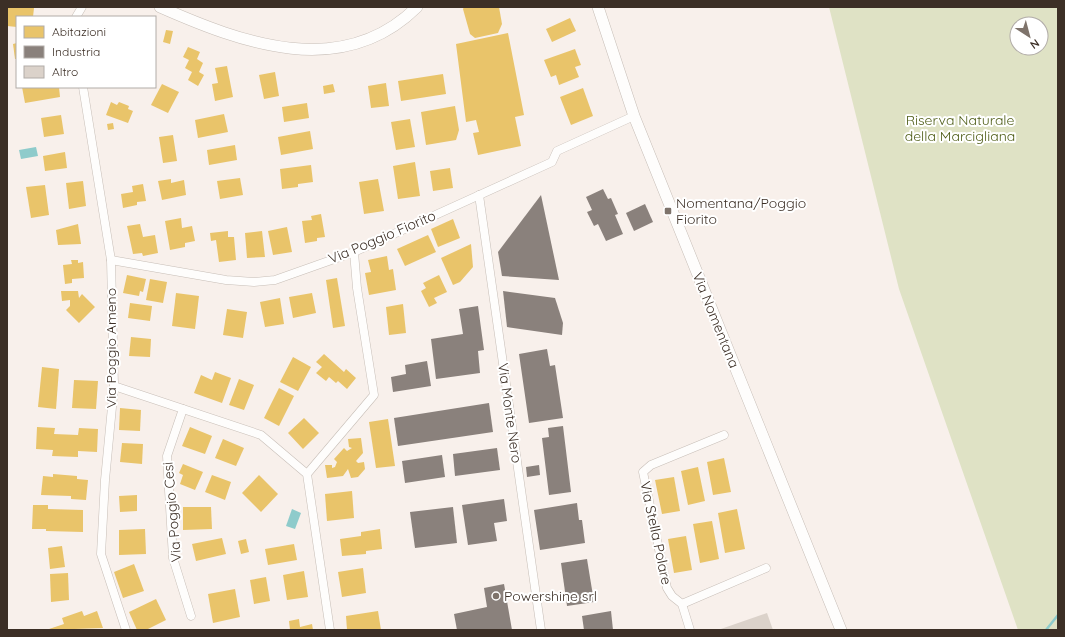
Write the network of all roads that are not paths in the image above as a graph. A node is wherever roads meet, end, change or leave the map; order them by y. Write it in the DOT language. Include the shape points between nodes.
graph roads {
  1 [pos="82,7"];
  2 [pos="160,7"];
  3 [pos="417,7"];
  4 [pos="598,7"];
  5 [pos="77,16"];
  6 [pos="84,88"];
  7 [pos="634,116"];
  8 [pos="479,195"];
  9 [pos="354,252"];
  10 [pos="111,260"];
  11 [pos="114,386"];
  12 [pos="183,409"];
  13 [pos="724,435"];
  14 [pos="307,474"];
  15 [pos="766,568"];
  16 [pos="682,604"];
  17 [pos="191,616"];
  18 [pos="126,630"];
  19 [pos="330,630"];
  20 [pos="541,630"];
  21 [pos="690,630"];
  22 [pos="841,630"];
  1 -- 5 [label="street"];
  2 -- 3 [label="street" via="252,42 308,50 339,47 370,38 400,22"];
  4 -- 7 [label="street, Via Nomentana"];
  6 -- 10 [label="street, Via Poggio Ameno"];
  7 -- 8 [label="street, Via Poggio Fiorito" via="557,151 552,162"];
  7 -- 22 [label="street, Via Nomentana"];
  8 -- 9 [label="street, Via Poggio Fiorito"];
  8 -- 20 [label="street, Via Monte Nero"];
  9 -- 10 [label="street, Via Poggio Fiorito" via="282,278 254,282 226,280"];
  9 -- 14 [label="street" via="357,288 374,395"];
  10 -- 11 [label="street, Via Poggio Ameno"];
  11 -- 12 [label="street"];
  11 -- 18 [label="street, Via Poggio Ameno" via="100,547 102,562"];
  12 -- 14 [label="street" via="261,435"];
  12 -- 17 [label="street, Via Poggio Cesi" via="167,456 174,558"];
  13 -- 16 [label="street, Via Stella Polare" via="651,465 643,472 667,588"];
  14 -- 19 [label="street"];
  15 -- 16 [label="street"];
  16 -- 21 [label="street, Via Stella Polare"];
}
